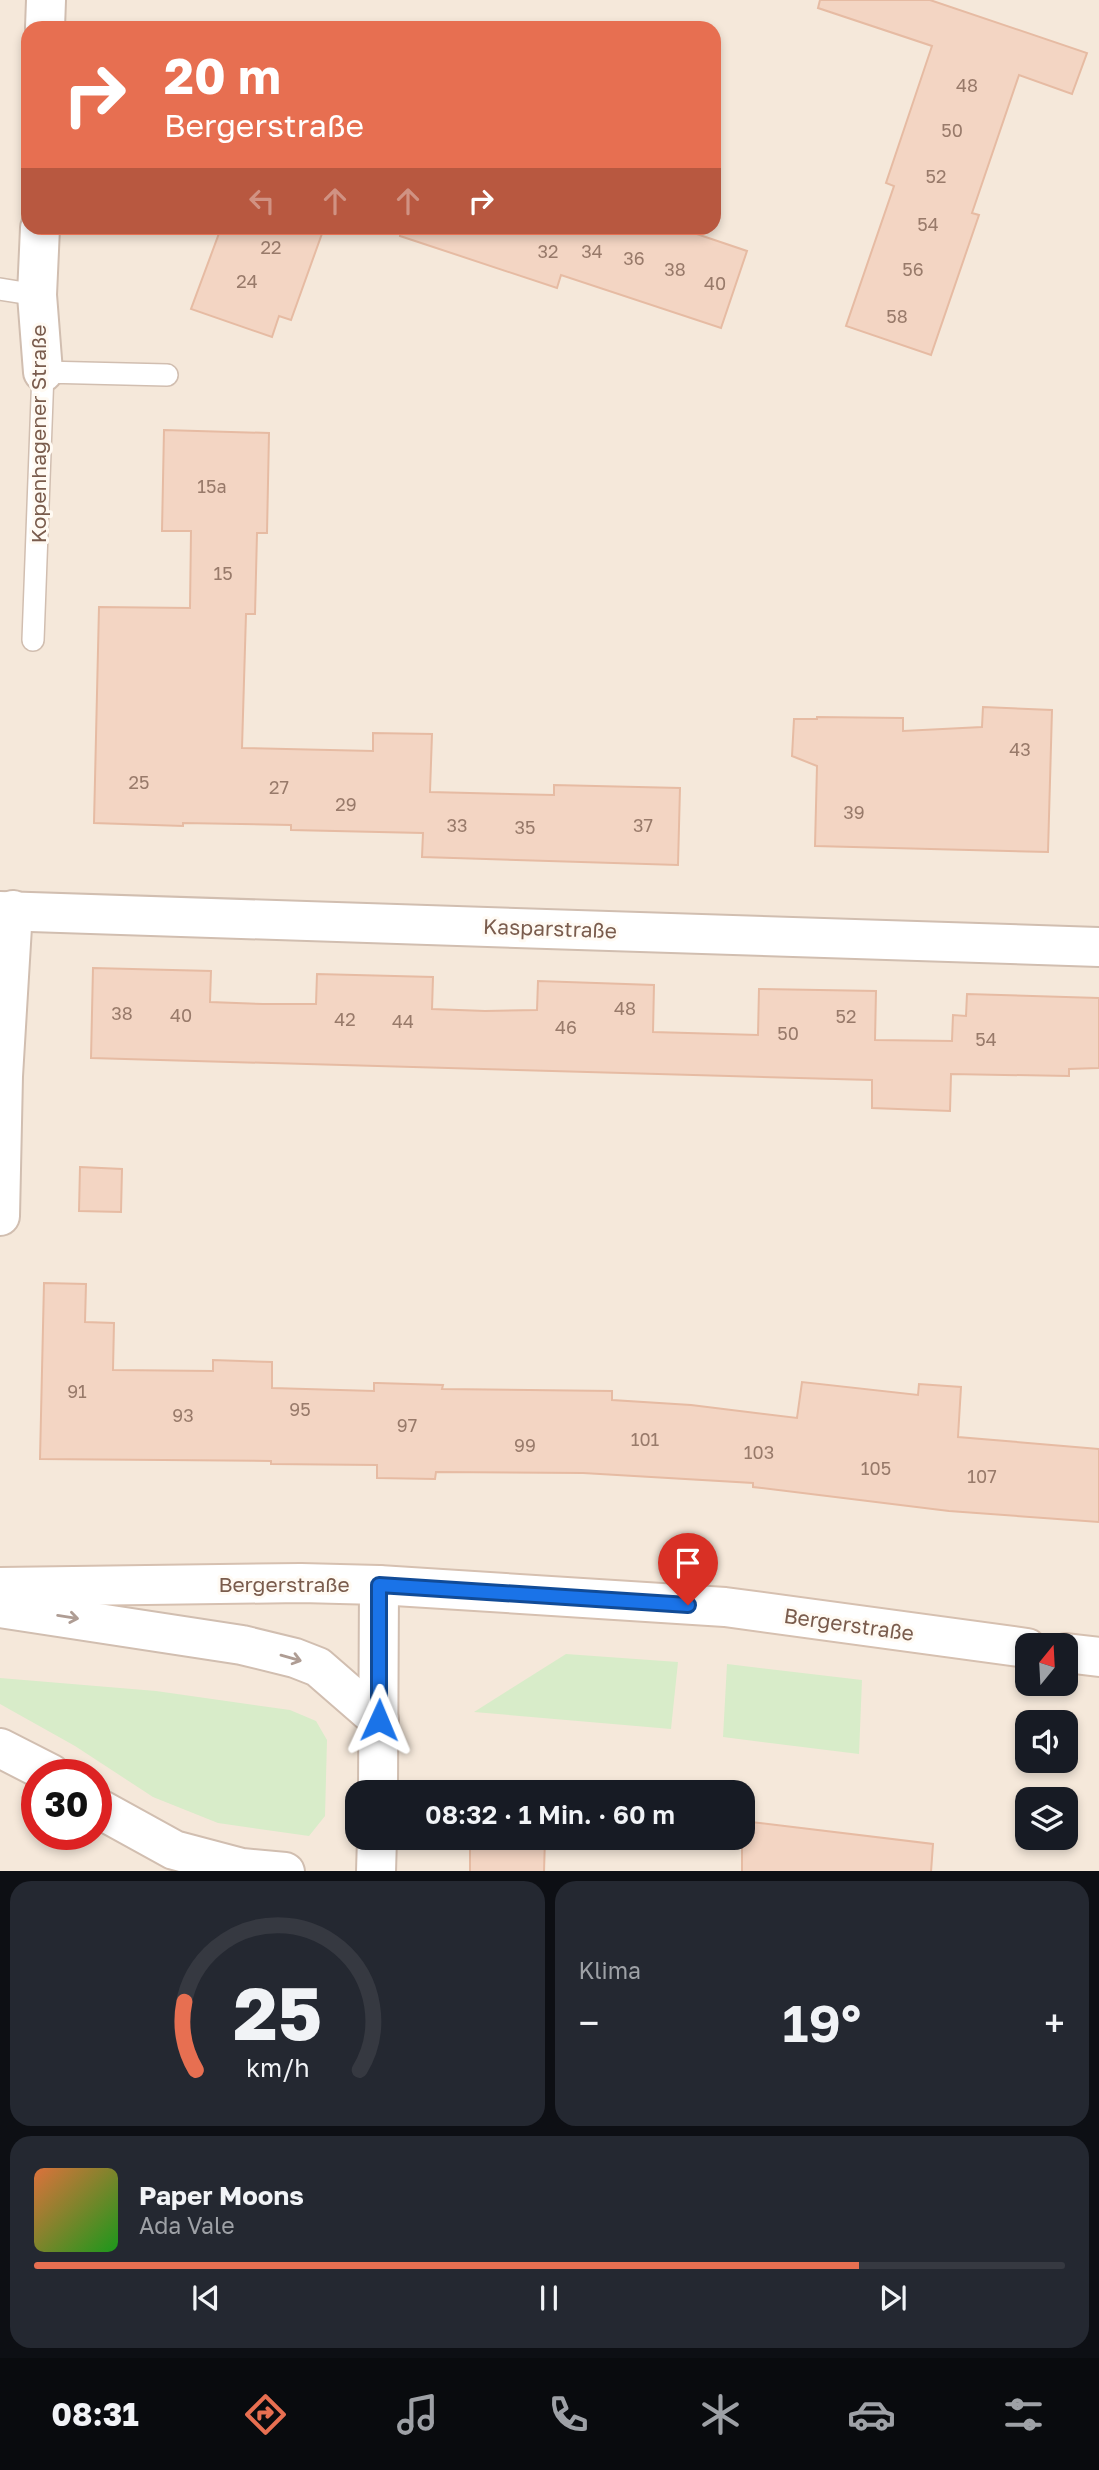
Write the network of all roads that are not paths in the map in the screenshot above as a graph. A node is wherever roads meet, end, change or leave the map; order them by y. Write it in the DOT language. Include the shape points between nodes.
graph roads {
  1 [pos="46,0"];
  2 [pos="45,21"];
  3 [pos="40,235"];
  4 [pos="0,289"];
  5 [pos="37,295"];
  6 [pos="43,372"];
  7 [pos="167,375"];
  8 [pos="33,640"];
  9 [pos="6,910"];
  10 [pos="1099,947"];
  11 [pos="0,1200"];
  12 [pos="0,1216"];
  13 [pos="379,1585"];
  14 [pos="0,1587"];
  15 [pos="0,1608"];
  16 [pos="1015,1646"];
  17 [pos="1078,1654"];
  18 [pos="1099,1657"];
  19 [pos="379,1720"];
  20 [pos="0,1748"];
  21 [pos="22,1759"];
  22 [pos="377,1780"];
  23 [pos="112,1816"];
  24 [pos="377,1850"];
  25 [pos="285,1871"];
  26 [pos="376,1871"];
  1 -- 2 [label="street"];
  3 -- 5 [label="street, Kopenhagener Straße"];
  4 -- 5 [label="lane"];
  5 -- 6 [label="street, Kopenhagener Straße"];
  6 -- 7 [label="lane"];
  6 -- 8 [label="lane, Kopenhagener Straße"];
  9 -- 10 [label="street, Kasparstraße"];
  9 -- 11 [label="street"];
  11 -- 12 [label="street"];
  13 -- 14 [label="street, Bergerstraße"];
  13 -- 16 [label="street, Bergerstraße" via="725,1607"];
  13 -- 19 [label="street"];
  15 -- 19 [label="street, one-way" via="242,1645 295,1658 318,1667"];
  17 -- 18 [label="street"];
  19 -- 22 [label="street"];
  20 -- 21 [label="street"];
  23 -- 25 [label="street" via="174,1850 242,1868"];
  24 -- 26 [label="street"];
}
